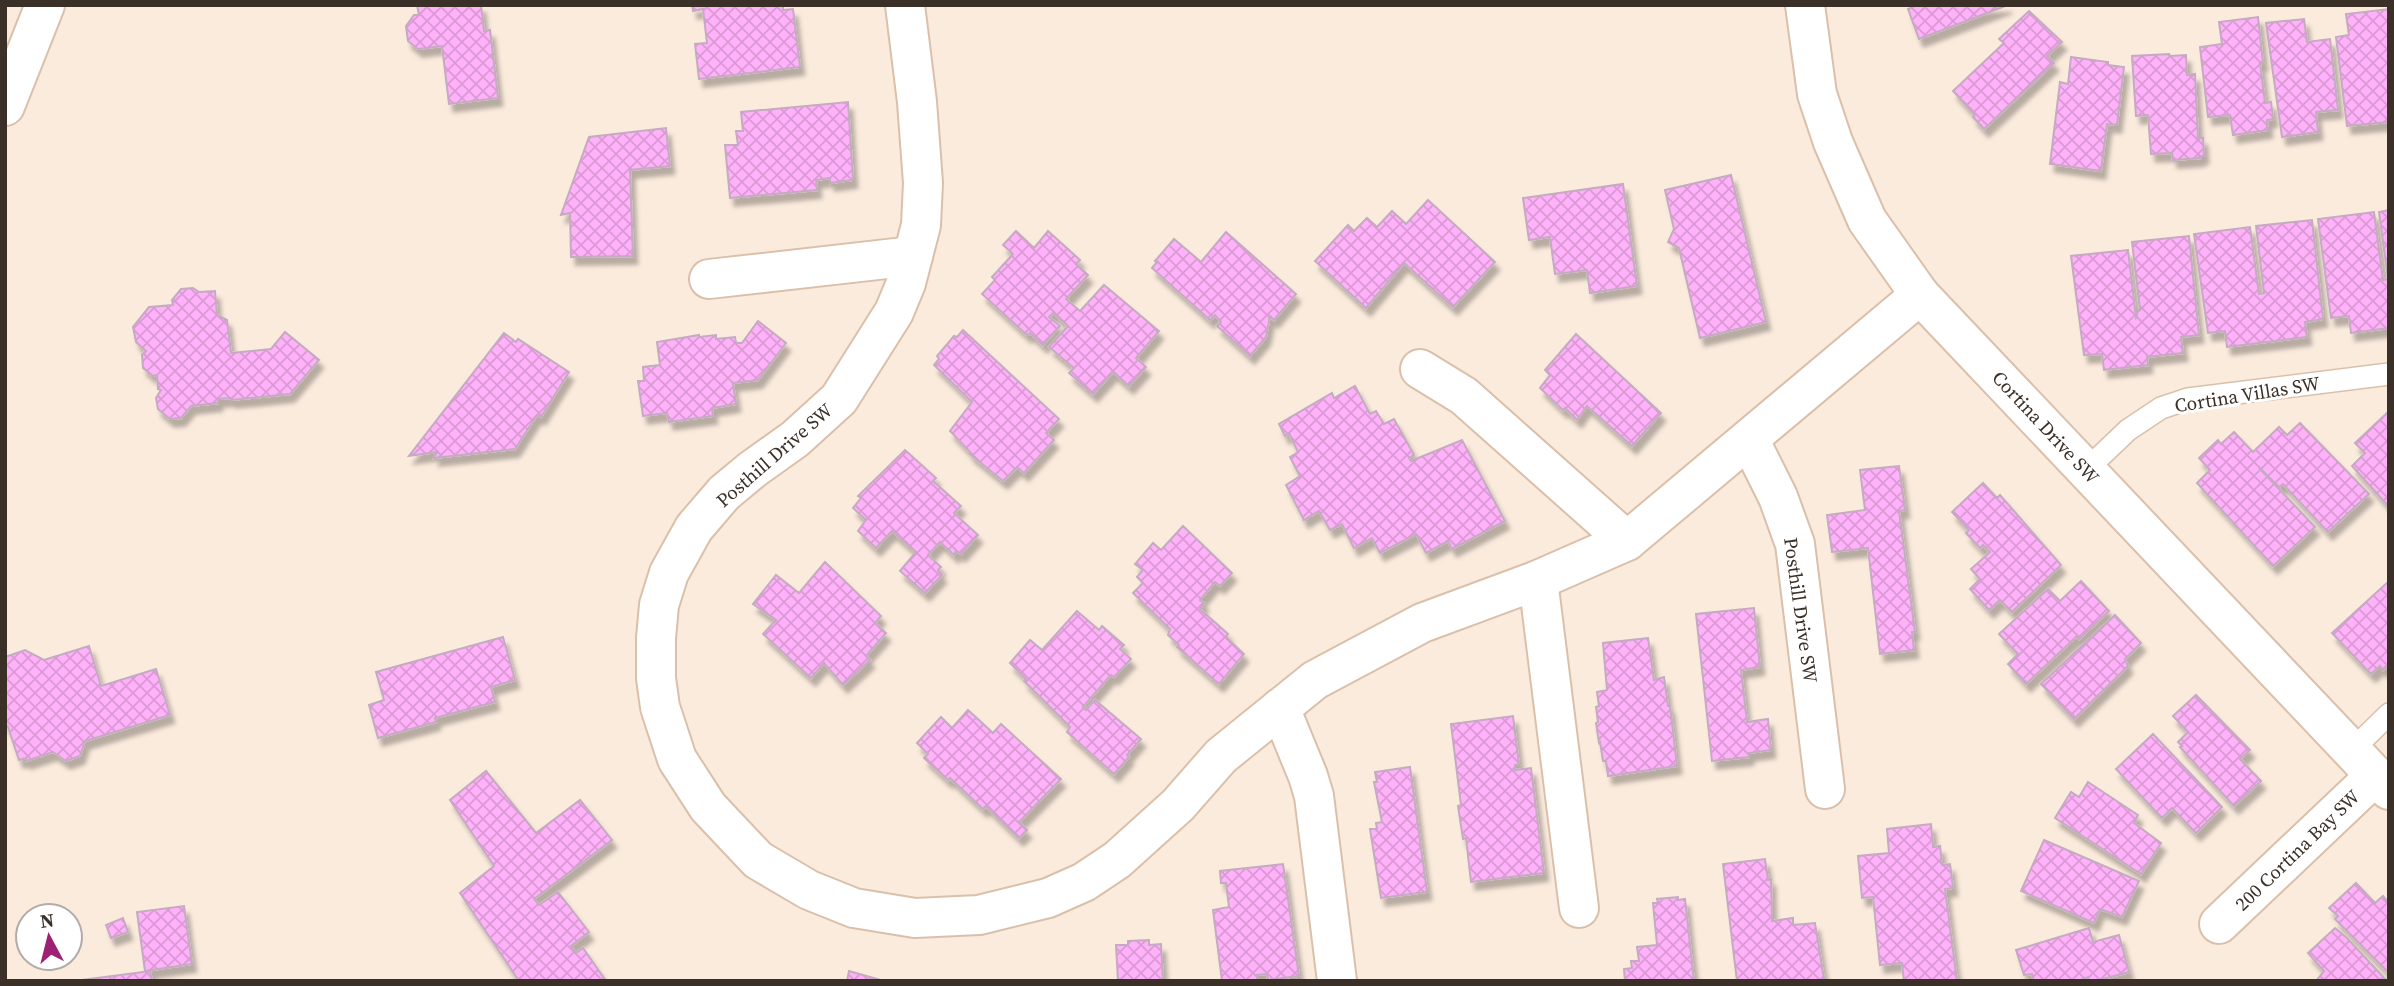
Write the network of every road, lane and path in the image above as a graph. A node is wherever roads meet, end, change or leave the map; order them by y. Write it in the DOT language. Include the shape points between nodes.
graph roads {
  1 [pos="45,5"];
  2 [pos="905,5"];
  3 [pos="1805,5"];
  4 [pos="5,106"];
  5 [pos="913,256"];
  6 [pos="709,279"];
  7 [pos="1920,295"];
  8 [pos="1420,369"];
  9 [pos="2389,374"];
  10 [pos="1749,439"];
  11 [pos="2086,470"];
  12 [pos="1627,541"];
  13 [pos="1538,580"];
  14 [pos="1280,708"];
  15 [pos="2389,714"];
  16 [pos="2372,772"];
  17 [pos="1825,789"];
  18 [pos="1579,908"];
  19 [pos="2219,924"];
  20 [pos="1337,981"];
  1 -- 4 [label="street"];
  2 -- 5 [label="street, Posthill Drive SW" via="923,183 921,225"];
  3 -- 7 [label="street, Cortina Drive SW" via="1816,94 1833,142 1867,220"];
  5 -- 6 [label="street"];
  5 -- 14 [label="street, Posthill Drive SW" via="894,312 839,399 724,493 694,528 669,573 659,605 656,638 660,707 677,759 708,807 758,860 809,890 854,908 915,918 979,915 1048,898 1117,860 1178,805 1221,756"];
  7 -- 10 [label="street, Posthill Drive SW"];
  7 -- 11 [label="street, Cortina Drive SW"];
  8 -- 12 [label="street" via="1464,396"];
  9 -- 11 [label="lane, Cortina Villas SW" via="2179,402 2161,408 2129,430"];
  10 -- 12 [label="street, Posthill Drive SW"];
  10 -- 17 [label="street, Posthill Drive SW" via="1795,544"];
  11 -- 16 [label="street, Cortina Drive SW"];
  12 -- 13 [label="street, Posthill Drive SW"];
  13 -- 14 [label="street, Posthill Drive SW" via="1422,622 1315,680"];
  13 -- 18 [label="street"];
  14 -- 20 [label="street" via="1314,796"];
  15 -- 16 [label="lane"];
  16 -- 19 [label="street, 200 Cortina Bay SW"];
}
